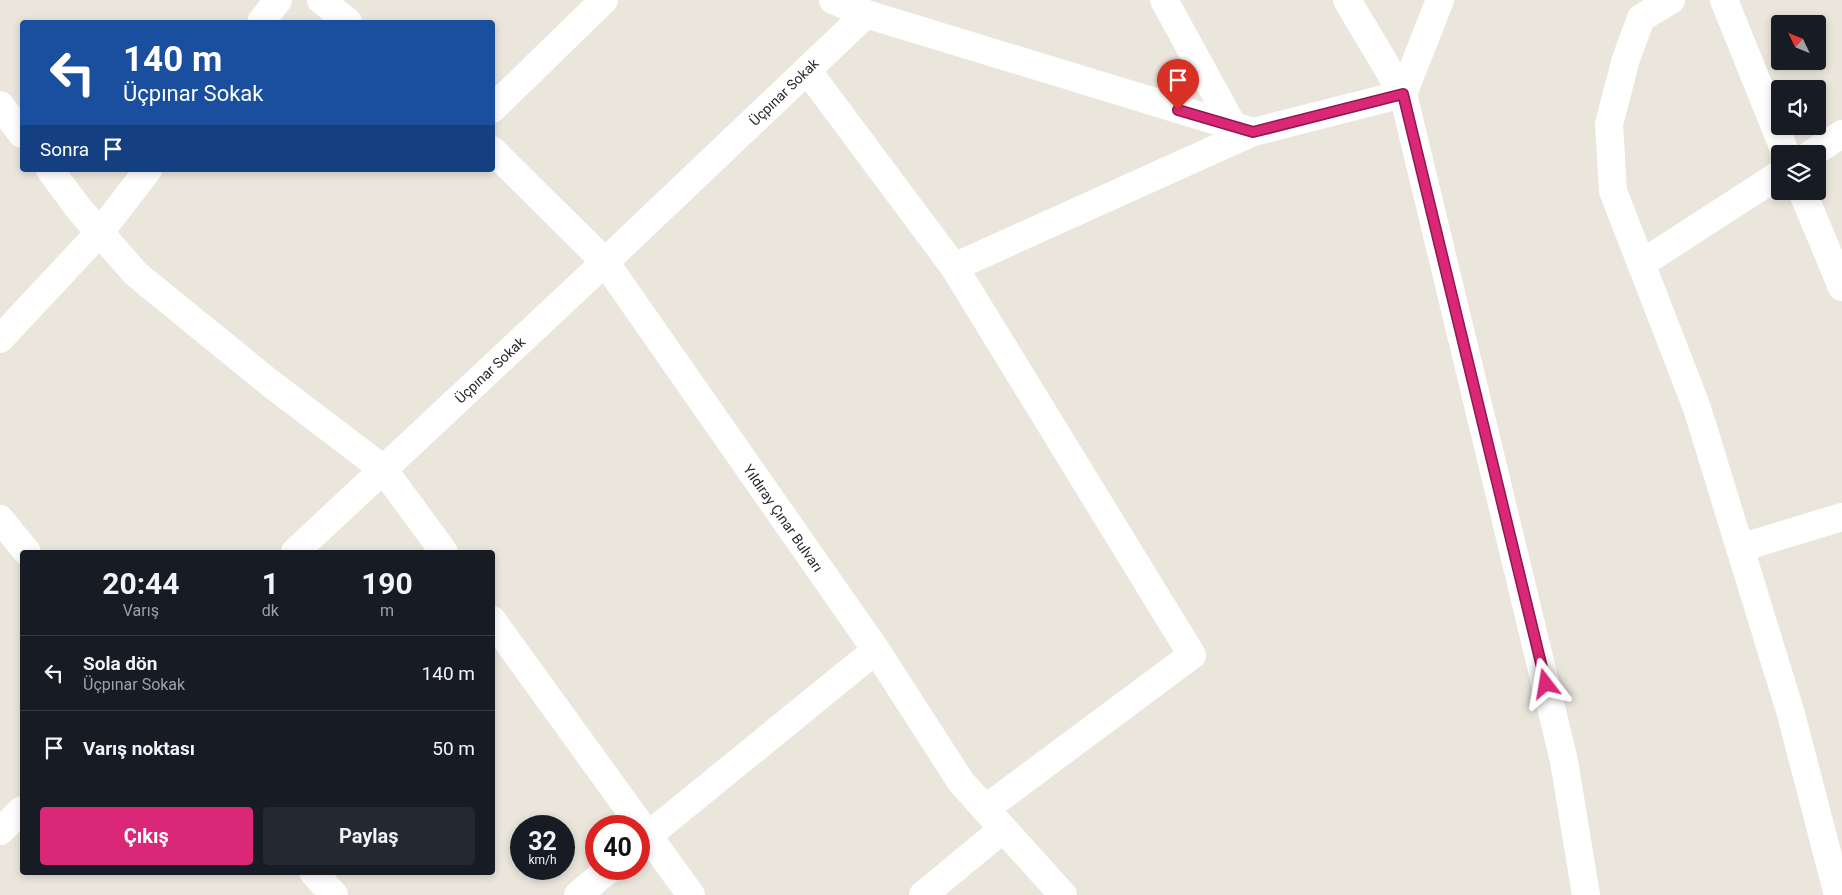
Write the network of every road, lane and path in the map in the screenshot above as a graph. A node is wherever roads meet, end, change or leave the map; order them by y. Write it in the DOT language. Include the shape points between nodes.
graph roads {
  1 [pos="278,0"];
  2 [pos="321,0"];
  3 [pos="604,0"];
  4 [pos="833,0"];
  5 [pos="1164,0"];
  6 [pos="1347,0"];
  7 [pos="1440,0"];
  8 [pos="1671,0"];
  9 [pos="1724,0"];
  10 [pos="866,14"];
  11 [pos="263,20"];
  12 [pos="346,20"];
  13 [pos="807,70"];
  14 [pos="1403,94"];
  15 [pos="0,105"];
  16 [pos="495,106"];
  17 [pos="1243,129"];
  18 [pos="20,131"];
  19 [pos="1842,134"];
  20 [pos="1782,145"];
  21 [pos="1826,145"];
  22 [pos="495,153"];
  23 [pos="52,172"];
  24 [pos="146,172"];
  25 [pos="1771,180"];
  26 [pos="1806,200"];
  27 [pos="100,232"];
  28 [pos="605,262"];
  29 [pos="1641,264"];
  30 [pos="954,267"];
  31 [pos="1842,288"];
  32 [pos="0,338"];
  33 [pos="383,469"];
  34 [pos="1842,517"];
  35 [pos="0,519"];
  36 [pos="1740,548"];
  37 [pos="26,550"];
  38 [pos="296,550"];
  39 [pos="443,550"];
  40 [pos="495,624"];
  41 [pos="876,650"];
  42 [pos="985,809"];
  43 [pos="20,812"];
  44 [pos="626,815"];
  45 [pos="1003,829"];
  46 [pos="0,831"];
  47 [pos="650,833"];
  48 [pos="650,847"];
  49 [pos="316,875"];
  50 [pos="596,880"];
  51 [pos="334,895"];
  52 [pos="578,895"];
  53 [pos="692,895"];
  54 [pos="923,895"];
  55 [pos="1063,895"];
  56 [pos="1586,895"];
  57 [pos="1838,895"];
  1 -- 11 [label="street"];
  2 -- 12 [label="street"];
  3 -- 16 [label="street"];
  4 -- 10 [label="street"];
  5 -- 17 [label="street"];
  6 -- 14 [label="street"];
  7 -- 14 [label="street"];
  8 -- 29 [label="street" via="1642,18 1626,59 1609,124 1613,190"];
  9 -- 20 [label="street"];
  10 -- 13 [label="street, Üçpınar Sokak"];
  10 -- 17 [label="street"];
  13 -- 28 [label="street, Üçpınar Sokak"];
  13 -- 30 [label="street"];
  14 -- 17 [label="street"];
  14 -- 56 [label="street" via="1564,761"];
  15 -- 18 [label="street"];
  17 -- 30 [label="street"];
  19 -- 21 [label="street"];
  22 -- 28 [label="street, Yıldıray Çınar Bulvarı"];
  23 -- 27 [label="street"];
  24 -- 27 [label="street"];
  25 -- 29 [label="street"];
  26 -- 31 [label="street"];
  27 -- 32 [label="street"];
  27 -- 33 [label="street" via="136,274 270,383"];
  28 -- 33 [label="street, Üçpınar Sokak"];
  28 -- 41 [label="street, Yıldıray Çınar Bulvarı"];
  29 -- 36 [label="street" via="1697,408"];
  30 -- 42 [label="street" via="1192,656"];
  33 -- 38 [label="street, Üçpınar Sokak"];
  33 -- 39 [label="street"];
  34 -- 36 [label="street"];
  35 -- 37 [label="street"];
  36 -- 57 [label="street" via="1791,714"];
  40 -- 44 [label="street"];
  41 -- 42 [label="street, Yıldıray Çınar Bulvarı" via="961,782"];
  41 -- 47 [label="street"];
  42 -- 45 [label="street, Yıldıray Çınar Bulvarı"];
  43 -- 46 [label="street"];
  45 -- 54 [label="street"];
  45 -- 55 [label="street, Yıldıray Çınar Bulvarı"];
  48 -- 53 [label="street"];
  49 -- 51 [label="street"];
  50 -- 52 [label="street"];
}
